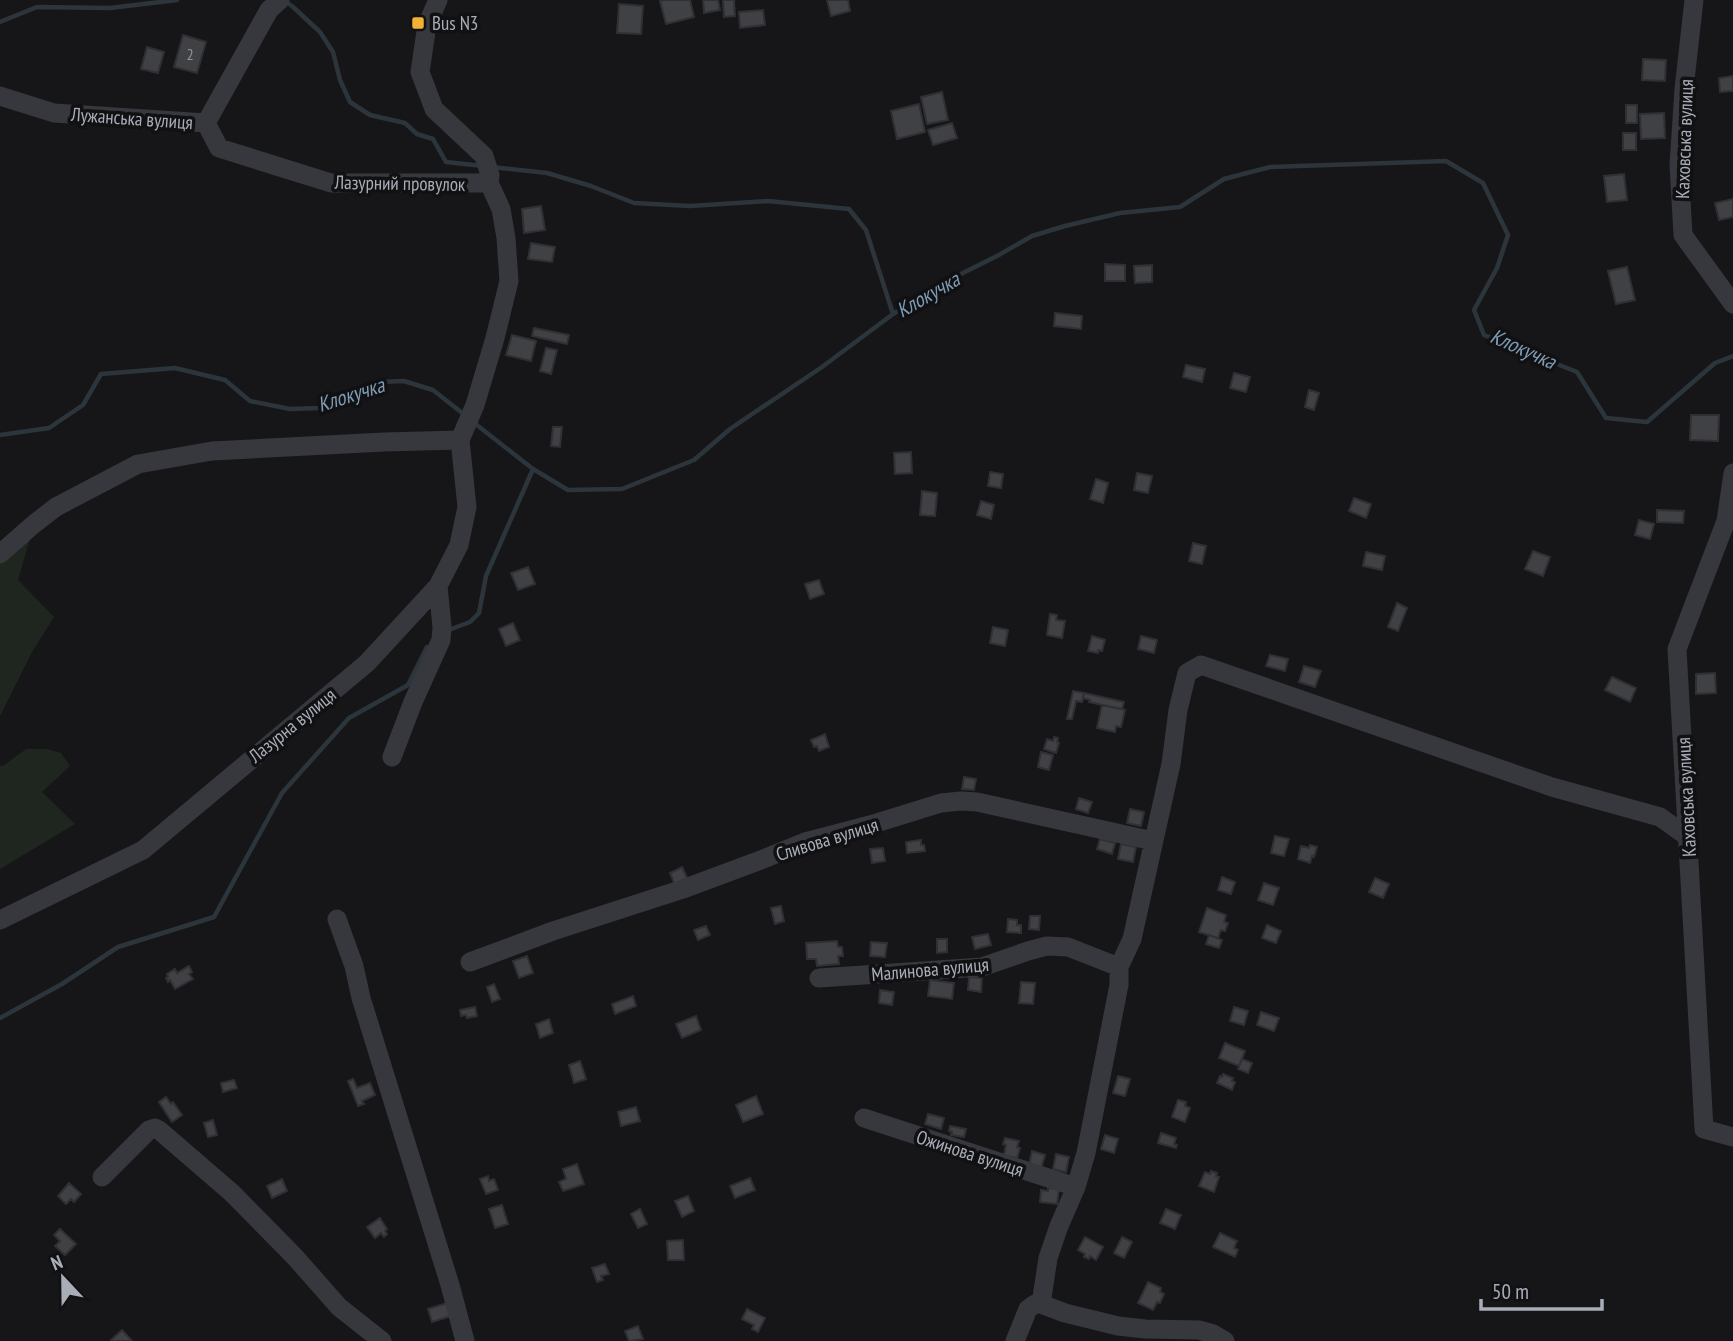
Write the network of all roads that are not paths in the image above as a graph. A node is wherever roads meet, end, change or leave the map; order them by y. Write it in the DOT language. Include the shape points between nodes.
graph roads {
  1 [pos="438,0"];
  2 [pos="1694,0"];
  3 [pos="274,5"];
  4 [pos="0,96"];
  5 [pos="206,123"];
  6 [pos="489,179"];
  7 [pos="1733,303"];
  8 [pos="463,432"];
  9 [pos="1733,473"];
  10 [pos="0,554"];
  11 [pos="438,586"];
  12 [pos="392,757"];
  13 [pos="1688,837"];
  14 [pos="1153,841"];
  15 [pos="337,919"];
  16 [pos="0,920"];
  17 [pos="470,962"];
  18 [pos="1119,967"];
  19 [pos="819,978"];
  20 [pos="863,1118"];
  21 [pos="1733,1137"];
  22 [pos="103,1177"];
  23 [pos="1076,1187"];
  24 [pos="1041,1304"];
  25 [pos="382,1341"];
  26 [pos="466,1341"];
  27 [pos="1015,1341"];
  28 [pos="1225,1341"];
  1 -- 6 [label="street" via="427,25 420,72 434,109 484,156"];
  2 -- 7 [label="street, Каховська вулиця" via="1679,165 1683,235"];
  3 -- 5 [label="street, Лужанська вулиця"];
  4 -- 5 [label="street, Лужанська вулиця" via="54,113"];
  5 -- 6 [label="street, Лазурний провулок" via="219,148 331,183"];
  6 -- 8 [label="street" via="501,209 509,281 475,405"];
  8 -- 10 [label="street" via="384,442 212,451 138,464 56,507"];
  8 -- 11 [label="street, Лазурна вулиця" via="467,507 459,545"];
  9 -- 13 [label="street, Каховська вулиця" via="1726,521 1677,649"];
  11 -- 12 [label="street" via="442,633"];
  11 -- 16 [label="street, Лазурна вулиця" via="367,663 143,849"];
  13 -- 14 [label="street" via="1660,817 1552,787 1201,665 1187,673"];
  13 -- 21 [label="street, Каховська вулиця" via="1704,1129"];
  14 -- 17 [label="street, Сливова вулиця" via="977,802 941,803 805,842"];
  14 -- 18 [label="street" via="1132,939"];
  15 -- 26 [label="street"];
  18 -- 19 [label="street, Малинова вулиця" via="1068,947 1047,946 982,967"];
  18 -- 23 [label="street" via="1090,1138"];
  20 -- 23 [label="street, Ожинова вулиця"];
  22 -- 25 [label="street" via="149,1130 159,1130 241,1202 339,1307"];
  23 -- 24 [label="street" via="1048,1258"];
  24 -- 27 [label="street" via="1028,1309"];
  24 -- 28 [label="street" via="1118,1326 1199,1330"];
}
